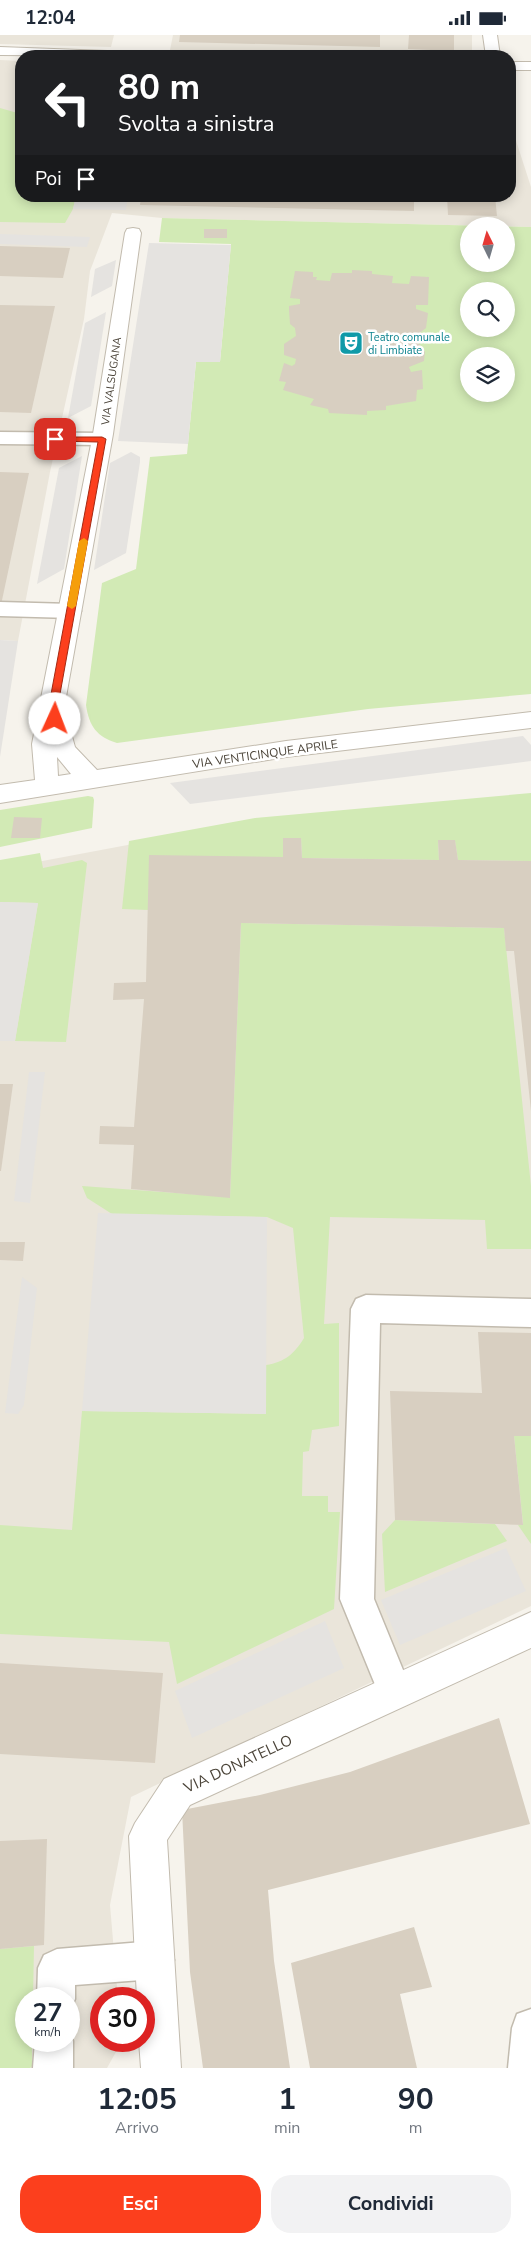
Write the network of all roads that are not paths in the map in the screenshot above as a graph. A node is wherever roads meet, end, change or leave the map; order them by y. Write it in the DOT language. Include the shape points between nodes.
graph roads {
  1 [pos="490,35"];
  2 [pos="133,41"];
  3 [pos="131,50"];
  4 [pos="492,50"];
  5 [pos="0,51"];
  6 [pos="15,52"];
  7 [pos="516,66"];
  8 [pos="531,66"];
  9 [pos="133,233"];
  10 [pos="0,438"];
  11 [pos="102,439"];
  12 [pos="0,609"];
  13 [pos="71,611"];
  14 [pos="53,705"];
  15 [pos="531,720"];
  16 [pos="93,780"];
  17 [pos="47,786"];
  18 [pos="0,794"];
  19 [pos="531,1313"];
  20 [pos="531,1630"];
  21 [pos="395,1692"];
  22 [pos="155,1959"];
  23 [pos="56,1987"];
  24 [pos="531,2028"];
  25 [pos="54,2052"];
  26 [pos="53,2068"];
  27 [pos="161,2068"];
  28 [pos="528,2068"];
  1 -- 4 [label="street"];
  2 -- 3 [label="street"];
  5 -- 6 [label="street"];
  7 -- 8 [label="street"];
  9 -- 11 [label="street, VIA VALSUGANA"];
  10 -- 11 [label="lane"];
  11 -- 13 [label="street, VIA VALSUGANA"];
  12 -- 13 [label="lane"];
  13 -- 14 [label="street, VIA VALSUGANA"];
  14 -- 16 [label="street, VIA VALSUGANA" via="59,741 73,763"];
  14 -- 17 [label="street, VIA VALSUGANA" via="44,744"];
  15 -- 16 [label="street, VIA VENTICINQUE APRILE" via="286,749"];
  16 -- 17 [label="street, VIA VENTICINQUE APRILE"];
  17 -- 18 [label="street, VIA VENTICINQUE APRILE"];
  19 -- 21 [label="lane" via="366,1309 356,1599"];
  20 -- 21 [label="street, VIA DONATELLO"];
  21 -- 22 [label="street, VIA DONATELLO" via="177,1792 148,1836"];
  22 -- 23 [label="lane" via="57,1968"];
  22 -- 27 [label="street, VIA DONATELLO"];
  24 -- 28 [label="lane"];
  25 -- 26 [label="lane"];
}
